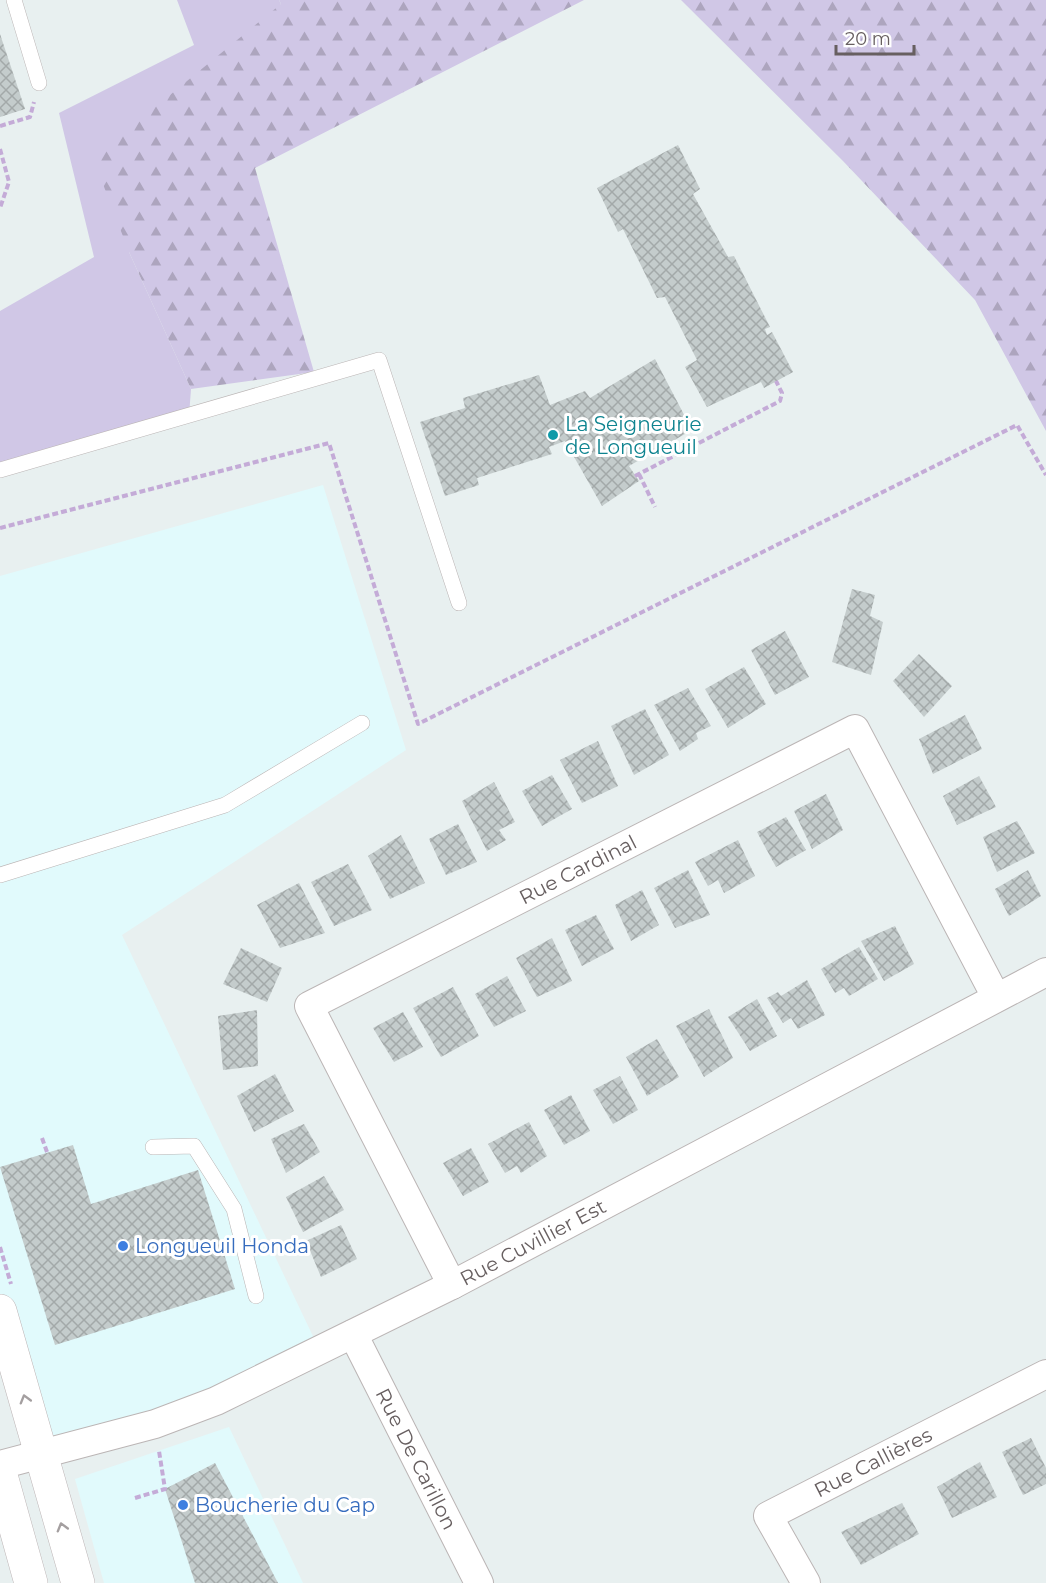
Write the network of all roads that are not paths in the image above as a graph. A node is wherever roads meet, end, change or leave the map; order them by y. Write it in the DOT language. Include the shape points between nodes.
graph roads {
  1 [pos="14,0"];
  2 [pos="39,83"];
  3 [pos="0,470"];
  4 [pos="459,603"];
  5 [pos="362,723"];
  6 [pos="0,875"];
  7 [pos="1046,972"];
  8 [pos="996,997"];
  9 [pos="153,1147"];
  10 [pos="452,1285"];
  11 [pos="256,1296"];
  12 [pos="0,1311"];
  13 [pos="353,1334"];
  14 [pos="1046,1374"];
  15 [pos="42,1455"];
  16 [pos="0,1465"];
  17 [pos="0,1472"];
  18 [pos="31,1583"];
  19 [pos="78,1583"];
  20 [pos="479,1583"];
  21 [pos="806,1583"];
  1 -- 2 [label="lane"];
  3 -- 4 [label="lane" via="379,360"];
  5 -- 6 [label="lane" via="225,805"];
  7 -- 8 [label="street, Rue Cuvillier Est"];
  8 -- 10 [label="street, Rue Cuvillier Est"];
  8 -- 10 [label="street, Rue Cardinal" via="855,729 309,1006"];
  9 -- 11 [label="lane" via="194,1146 234,1209"];
  10 -- 13 [label="street, Rue Cuvillier Est"];
  15 -- 12 [label="main road, one-way"];
  13 -- 15 [label="street, Rue Cuvillier Est" via="216,1401 155,1424"];
  13 -- 20 [label="street, Rue De Carillon"];
  14 -- 21 [label="street, Rue Callières" via="768,1516"];
  15 -- 16 [label="street, Rue Cuvillier Est"];
  19 -- 15 [label="main road, one-way"];
  17 -- 18 [label="main road"];
}
